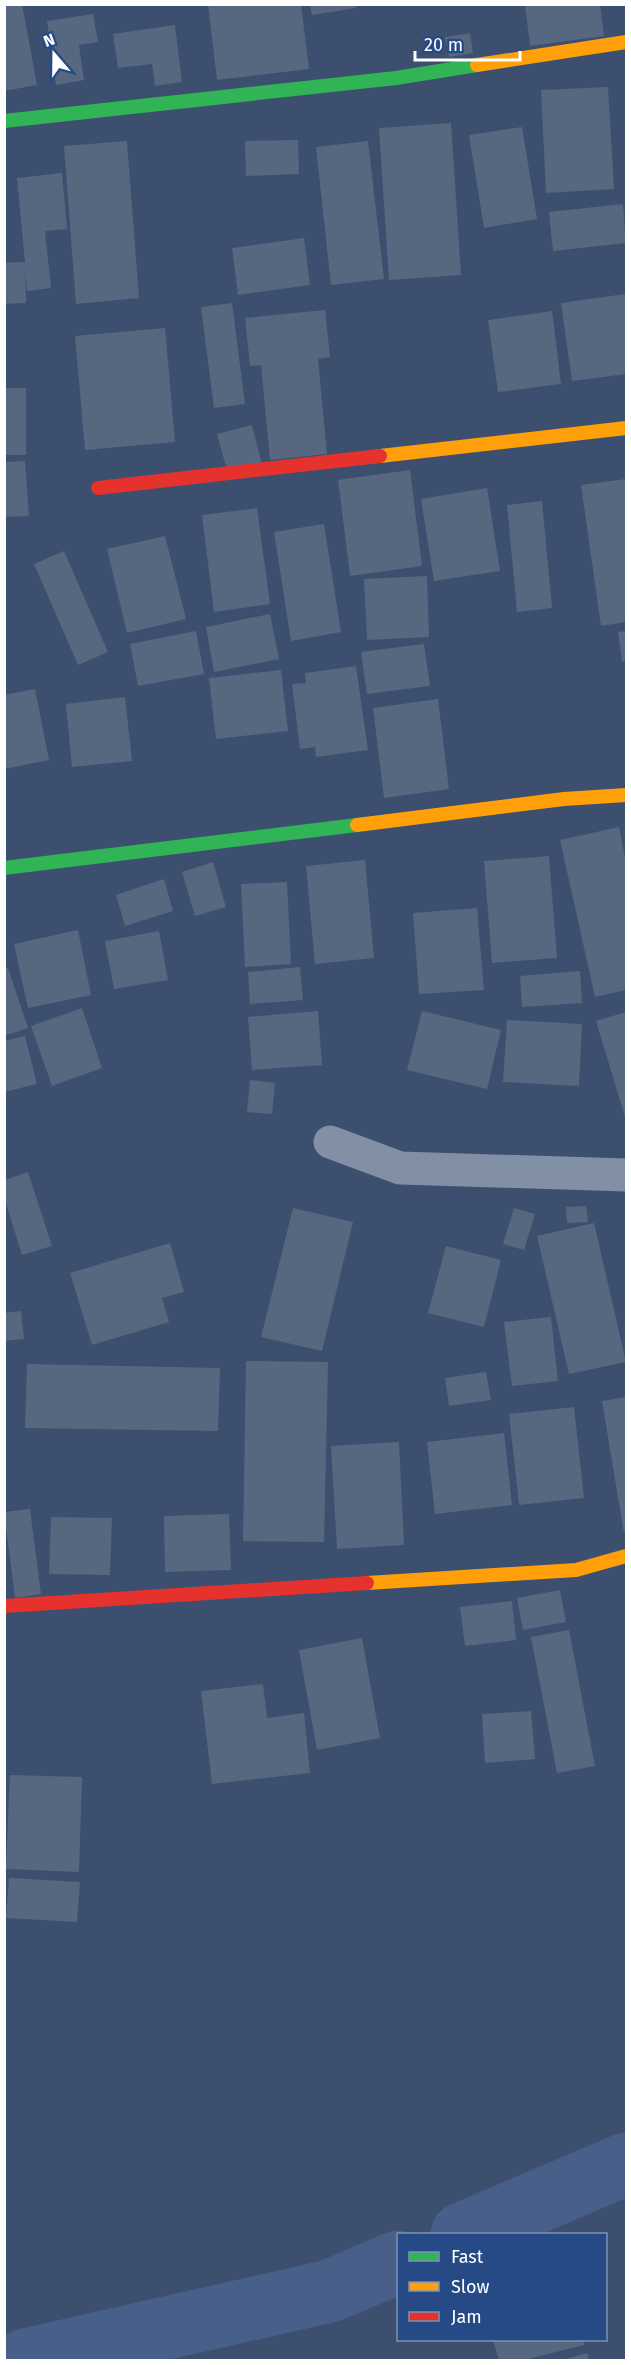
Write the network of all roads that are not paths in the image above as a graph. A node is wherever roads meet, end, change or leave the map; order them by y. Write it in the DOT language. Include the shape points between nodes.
graph roads {
  1 [pos="627,42"];
  2 [pos="4,121"];
  3 [pos="627,428"];
  4 [pos="98,488"];
  5 [pos="627,795"];
  6 [pos="4,868"];
  7 [pos="330,1142"];
  8 [pos="627,1175"];
  9 [pos="627,1556"];
  10 [pos="4,1606"];
  1 -- 2 [label="street" via="396,78"];
  3 -- 4 [label="street"];
  5 -- 6 [label="street" via="552,800"];
  7 -- 8 [label="street" via="400,1168"];
  9 -- 10 [label="street" via="576,1570"];
}
